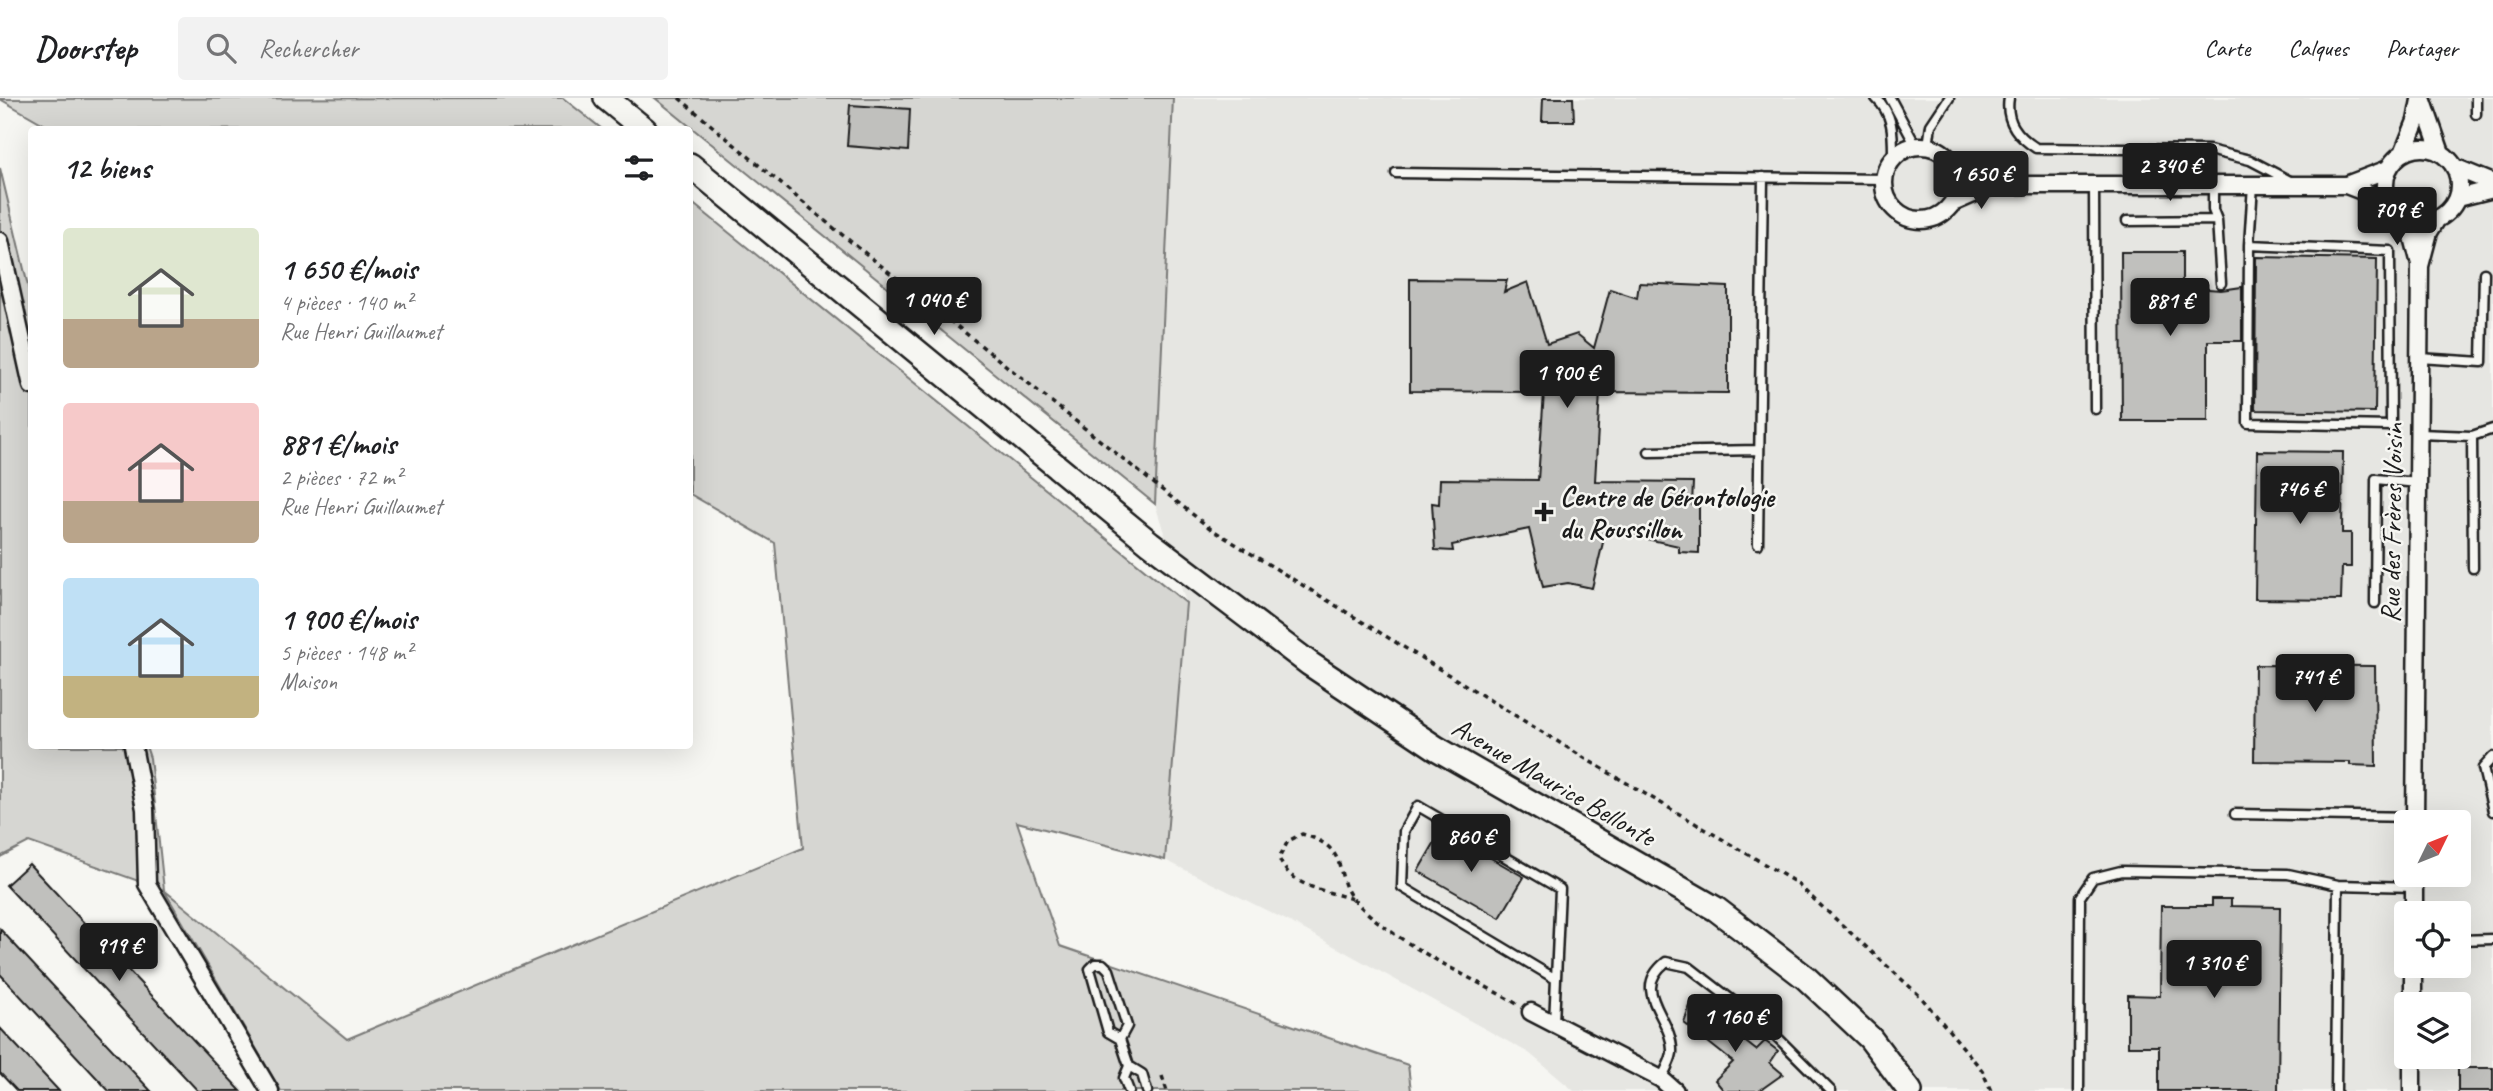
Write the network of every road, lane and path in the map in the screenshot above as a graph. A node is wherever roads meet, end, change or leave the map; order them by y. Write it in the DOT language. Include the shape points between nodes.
graph roads {
  1 [pos="606,98"];
  2 [pos="679,98"];
  3 [pos="1876,98"];
  4 [pos="1890,98"];
  5 [pos="1948,98"];
  6 [pos="2009,98"];
  7 [pos="2421,98"];
  8 [pos="2476,98"];
  9 [pos="2476,114"];
  10 [pos="640,126"];
  11 [pos="1922,146"];
  12 [pos="2403,153"];
  13 [pos="2441,153"];
  14 [pos="1893,158"];
  15 [pos="1954,166"];
  16 [pos="693,167"];
  17 [pos="2454,167"];
  18 [pos="2388,169"];
  19 [pos="1396,173"];
  20 [pos="1763,177"];
  21 [pos="1884,178"];
  22 [pos="2493,183"];
  23 [pos="1994,185"];
  24 [pos="2094,185"];
  25 [pos="2213,185"];
  26 [pos="2253,185"];
  27 [pos="2299,185"];
  28 [pos="2346,185"];
  29 [pos="2493,189"];
  30 [pos="2457,198"];
  31 [pos="2388,201"];
  32 [pos="1952,203"];
  33 [pos="2402,216"];
  34 [pos="2437,219"];
  35 [pos="2217,220"];
  36 [pos="2127,221"];
  37 [pos="0,241"];
  38 [pos="2249,246"];
  39 [pos="2420,266"];
  40 [pos="2484,273"];
  41 [pos="2221,282"];
  42 [pos="2418,358"];
  43 [pos="28,368"];
  44 [pos="2095,409"];
  45 [pos="2493,429"];
  46 [pos="2419,433"];
  47 [pos="2472,436"];
  48 [pos="1759,450"];
  49 [pos="1649,452"];
  50 [pos="2418,483"];
  51 [pos="1758,544"];
  52 [pos="2473,568"];
  53 [pos="2375,603"];
  54 [pos="134,749"];
  55 [pos="2493,757"];
  56 [pos="2415,810"];
  57 [pos="2493,811"];
  58 [pos="2235,814"];
  59 [pos="2394,819"];
  60 [pos="2394,882"];
  61 [pos="2338,885"];
  62 [pos="1352,899"];
  63 [pos="2493,939"];
  64 [pos="2471,940"];
  65 [pos="1554,978"];
  66 [pos="1531,1012"];
  67 [pos="1554,1023"];
  68 [pos="1120,1039"];
  69 [pos="1129,1066"];
  70 [pos="2412,1069"];
  71 [pos="1162,1076"];
  72 [pos="1661,1079"];
  73 [pos="270,1091"];
  74 [pos="1129,1091"];
  75 [pos="1147,1091"];
  76 [pos="1167,1091"];
  77 [pos="1675,1091"];
  78 [pos="1831,1091"];
  79 [pos="1910,1091"];
  80 [pos="1991,1091"];
  81 [pos="2079,1091"];
  82 [pos="2336,1091"];
  83 [pos="2412,1091"];
  1 -- 10 [label="main road"];
  2 -- 80 [label="path" via="830,225 1211,529 1795,882 1920,996 1982,1070"];
  3 -- 14 [label="lane" via="1892,125"];
  4 -- 11 [label="lane"];
  5 -- 11 [label="lane"];
  6 -- 27 [label="lane" via="2012,127 2036,148 2209,150 2250,160"];
  7 -- 12 [label="street"];
  7 -- 13 [label="street"];
  8 -- 9 [label="lane"];
  11 -- 14 [label="street"];
  11 -- 15 [label="street" via="1938,150"];
  12 -- 13 [label="street" via="2422,148"];
  12 -- 18 [label="street"];
  13 -- 17 [label="street"];
  14 -- 21 [label="street"];
  15 -- 23 [label="street"];
  15 -- 32 [label="street" via="1958,185"];
  16 -- 79 [label="main road, Avenue Maurice Bellonte" via="1150,543 1310,664 1436,748 1716,909 1806,978 1870,1038"];
  17 -- 22 [label="street"];
  17 -- 30 [label="street"];
  18 -- 28 [label="street"];
  18 -- 31 [label="street"];
  19 -- 20 [label="lane"];
  20 -- 21 [label="lane"];
  20 -- 48 [label="lane"];
  21 -- 32 [label="street" via="1888,200 1914,220 1936,217"];
  23 -- 24 [label="street"];
  23 -- 32 [label="street"];
  24 -- 25 [label="street"];
  24 -- 44 [label="lane"];
  25 -- 26 [label="street"];
  25 -- 35 [label="lane"];
  26 -- 27 [label="street"];
  26 -- 38 [label="lane"];
  27 -- 28 [label="street"];
  28 -- 31 [label="street"];
  29 -- 30 [label="street"];
  30 -- 34 [label="street"];
  31 -- 33 [label="street"];
  33 -- 34 [label="street" via="2425,222"];
  33 -- 39 [label="street, Rue des Frères Voisin" via="2412,233"];
  34 -- 39 [label="street, Rue des Frères Voisin"];
  35 -- 36 [label="lane"];
  35 -- 41 [label="lane"];
  37 -- 43 [label="street"];
  38 -- 38 [label="lane" via="2248,423 2391,426 2390,251"];
  39 -- 42 [label="street, Rue des Frères Voisin"];
  40 -- 42 [label="lane" via="2482,362"];
  42 -- 46 [label="street, Rue des Frères Voisin"];
  45 -- 47 [label="lane"];
  46 -- 47 [label="lane"];
  46 -- 50 [label="street, Rue des Frères Voisin"];
  47 -- 52 [label="lane"];
  48 -- 49 [label="lane"];
  48 -- 51 [label="lane"];
  50 -- 53 [label="lane" via="2376,480"];
  50 -- 56 [label="street, Rue des Frères Voisin"];
  54 -- 73 [label="street" via="145,809 147,884"];
  55 -- 57 [label="lane" via="2483,768"];
  58 -- 59 [label="lane"];
  60 -- 61 [label="lane"];
  61 -- 81 [label="lane" via="2288,874 2121,872 2093,878 2080,897"];
  61 -- 82 [label="lane"];
  62 -- 62 [label="path" via="1337,856 1320,839 1302,834 1288,841 1279,858 1284,872"];
  62 -- 66 [label="path" via="1431,955"];
  63 -- 64 [label="lane"];
  65 -- 65 [label="lane" via="1560,890 1418,806 1404,831 1402,887"];
  65 -- 67 [label="lane"];
  66 -- 67 [label="street"];
  67 -- 72 [label="street"];
  68 -- 68 [label="lane" via="1127,1026 1124,1015 1109,970 1095,964 1090,969 1108,1032"];
  68 -- 69 [label="lane"];
  69 -- 74 [label="lane" via="1124,1078"];
  69 -- 75 [label="lane" via="1142,1074"];
  70 -- 83 [label="street"];
  71 -- 76 [label="path"];
  72 -- 77 [label="street"];
  72 -- 78 [label="lane" via="1672,1054 1649,986 1653,972 1666,962 1689,967 1733,1001"];
}
